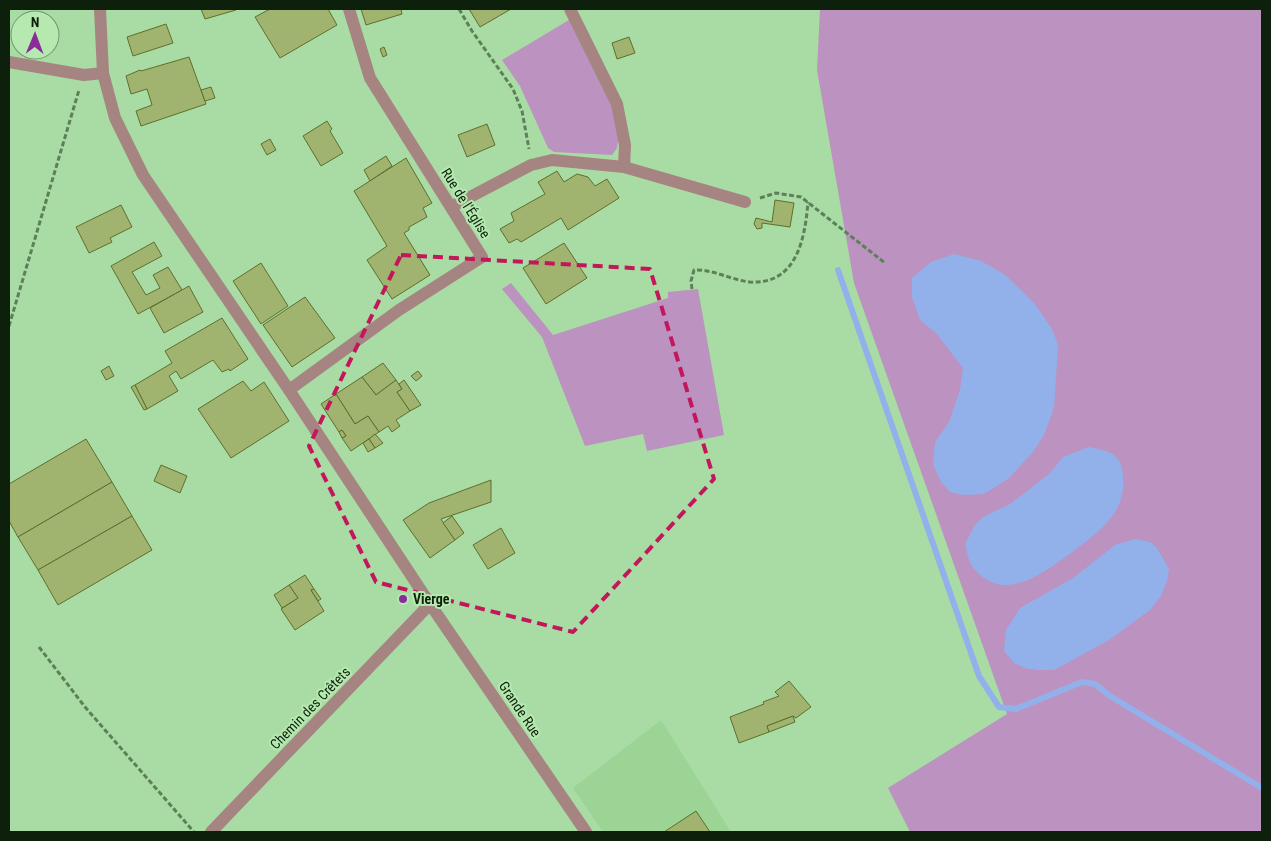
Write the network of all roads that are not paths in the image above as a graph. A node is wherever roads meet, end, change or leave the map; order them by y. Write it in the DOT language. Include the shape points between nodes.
graph roads {
  1 [pos="100,9"];
  2 [pos="349,9"];
  3 [pos="570,9"];
  4 [pos="9,62"];
  5 [pos="103,73"];
  6 [pos="624,168"];
  7 [pos="745,202"];
  8 [pos="451,207"];
  9 [pos="289,390"];
  10 [pos="430,604"];
  11 [pos="211,832"];
  12 [pos="586,832"];
  1 -- 5 [label="street, Grande Rue"];
  2 -- 8 [label="street, Rue de l'Église" via="370,78"];
  3 -- 6 [label="street" via="617,104 625,145"];
  4 -- 5 [label="street" via="84,75"];
  5 -- 9 [label="street, Grande Rue" via="115,118 143,175"];
  6 -- 7 [label="street"];
  6 -- 8 [label="street" via="552,160 531,165"];
  8 -- 9 [label="street, Rue de l'Église" via="482,257 399,310"];
  9 -- 10 [label="street, Grande Rue"];
  10 -- 11 [label="street, Chemin des Crêtets"];
  10 -- 12 [label="street, Grande Rue"];
}
